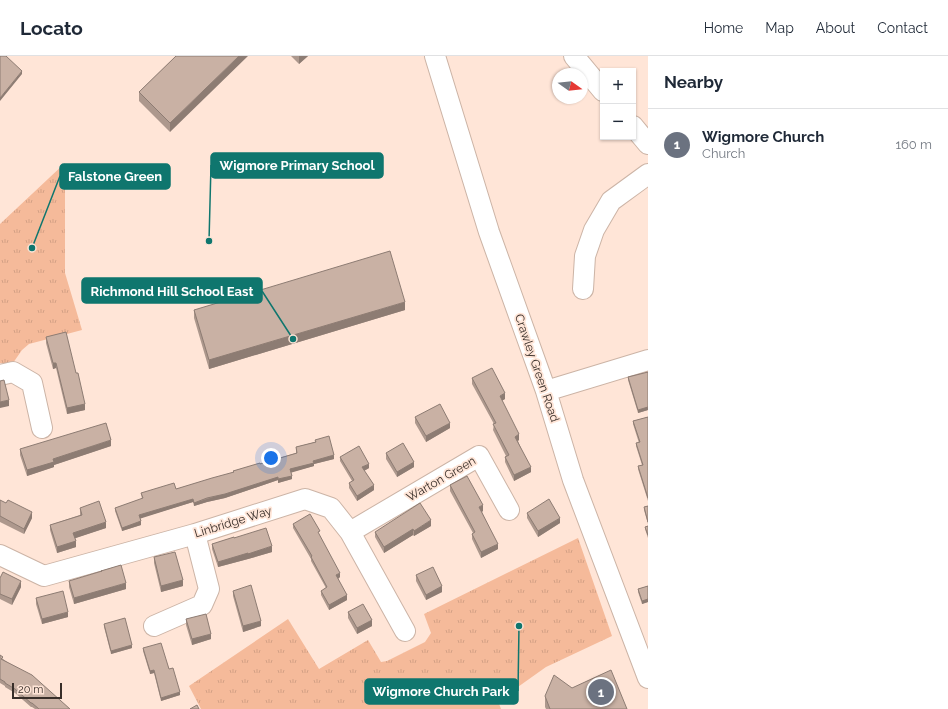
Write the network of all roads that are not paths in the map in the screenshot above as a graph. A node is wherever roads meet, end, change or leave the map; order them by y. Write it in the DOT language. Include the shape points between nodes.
graph roads {
  1 [pos="434,56"];
  2 [pos="574,56"];
  3 [pos="600,87"];
  4 [pos="636,130"];
  5 [pos="648,144"];
  6 [pos="648,174"];
  7 [pos="583,289"];
  8 [pos="648,360"];
  9 [pos="0,375"];
  10 [pos="546,391"];
  11 [pos="42,428"];
  12 [pos="509,510"];
  13 [pos="350,532"];
  14 [pos="195,534"];
  15 [pos="0,555"];
  16 [pos="154,626"];
  17 [pos="405,631"];
  18 [pos="648,678"];
  1 -- 10 [label="street, Crawley Green Road" via="489,232"];
  2 -- 3 [label="street"];
  4 -- 5 [label="street"];
  6 -- 7 [label="street" via="611,201 594,230 585,256"];
  8 -- 10 [label="street"];
  9 -- 11 [label="street" via="13,372 32,383"];
  10 -- 18 [label="street, Crawley Green Road" via="573,480"];
  12 -- 13 [label="street, Warton Green" via="479,456"];
  13 -- 14 [label="street, Linbridge Way" via="331,508 305,499"];
  13 -- 17 [label="street, Linbridge Way"];
  14 -- 15 [label="street, Linbridge Way" via="44,576"];
  14 -- 16 [label="street" via="209,589 202,605"];
}
